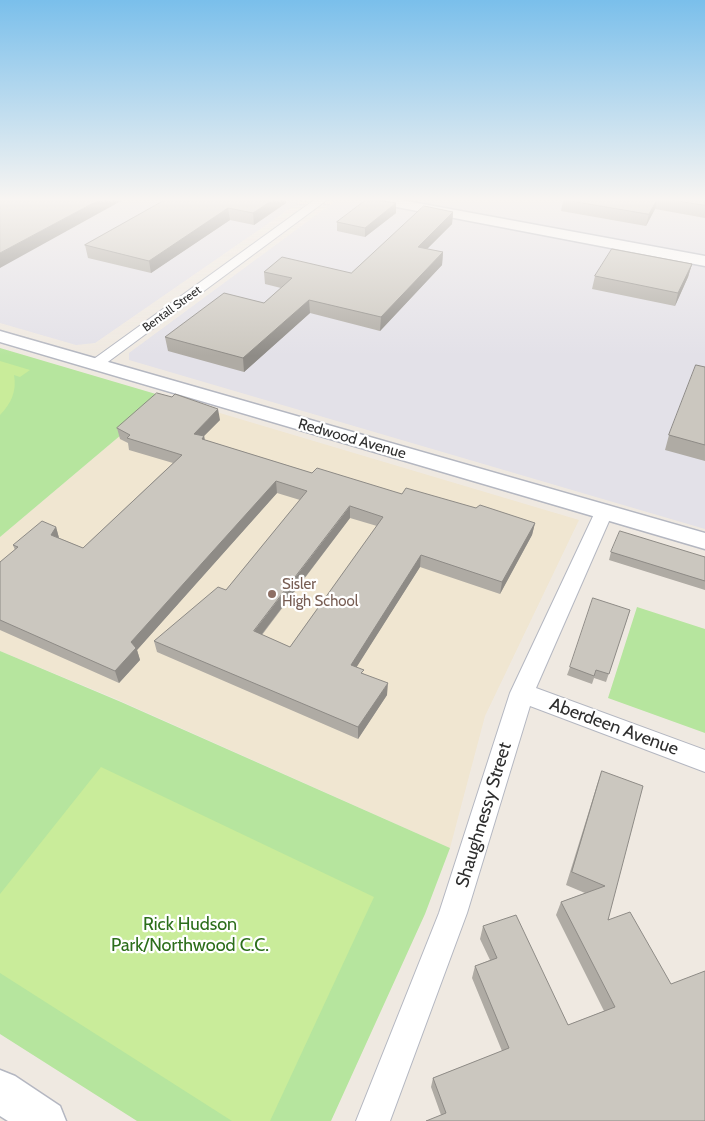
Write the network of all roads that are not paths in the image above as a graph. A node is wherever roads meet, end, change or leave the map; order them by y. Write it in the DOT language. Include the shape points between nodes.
graph roads {
  1 [pos="249,252"];
  2 [pos="659,252"];
  3 [pos="705,261"];
  4 [pos="0,336"];
  5 [pos="96,364"];
  6 [pos="604,512"];
  7 [pos="705,542"];
  8 [pos="522,693"];
  9 [pos="705,761"];
  10 [pos="0,1091"];
  11 [pos="45,1121"];
  12 [pos="373,1121"];
  1 -- 5 [label="street, Bentall Street"];
  2 -- 3 [label="street"];
  4 -- 5 [label="street, Redwood Avenue"];
  5 -- 6 [label="street, Redwood Avenue"];
  6 -- 7 [label="street, Redwood Avenue"];
  6 -- 8 [label="street, Shaughnessy Street"];
  8 -- 9 [label="street, Aberdeen Avenue"];
  8 -- 12 [label="street, Shaughnessy Street" via="453,913"];
  10 -- 11 [label="street"];
}
